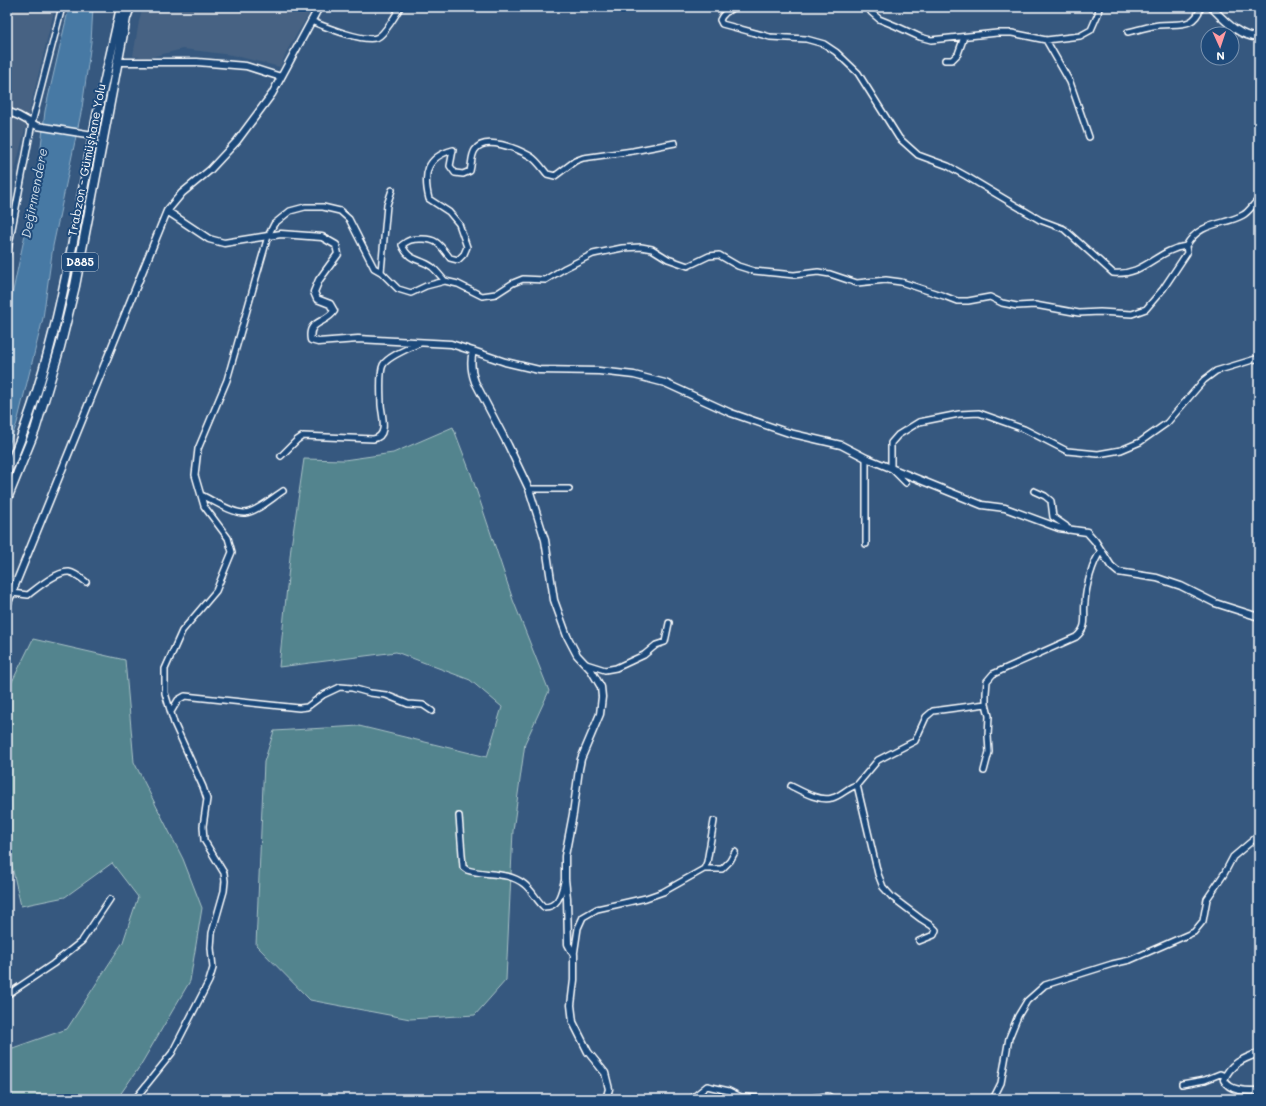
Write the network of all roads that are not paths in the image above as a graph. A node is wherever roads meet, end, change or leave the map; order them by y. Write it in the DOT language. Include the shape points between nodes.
graph roads {
  1 [pos="62,7"];
  2 [pos="121,7"];
  3 [pos="130,7"];
  4 [pos="319,7"];
  5 [pos="400,7"];
  6 [pos="735,7"];
  7 [pos="869,7"];
  8 [pos="1099,7"];
  9 [pos="1201,7"];
  10 [pos="1211,7"];
  11 [pos="311,21"];
  12 [pos="1128,32"];
  13 [pos="964,37"];
  14 [pos="1259,38"];
  15 [pos="1046,40"];
  16 [pos="944,60"];
  17 [pos="118,62"];
  18 [pos="281,77"];
  19 [pos="7,111"];
  20 [pos="34,125"];
  21 [pos="89,134"];
  22 [pos="1089,137"];
  23 [pos="675,143"];
  24 [pos="392,190"];
  25 [pos="1259,199"];
  26 [pos="167,211"];
  27 [pos="268,236"];
  28 [pos="1186,246"];
  29 [pos="7,255"];
  30 [pos="381,272"];
  31 [pos="445,281"];
  32 [pos="420,343"];
  33 [pos="473,351"];
  34 [pos="1259,358"];
  35 [pos="281,456"];
  36 [pos="866,458"];
  37 [pos="891,468"];
  38 [pos="7,472"];
  39 [pos="906,483"];
  40 [pos="528,489"];
  41 [pos="570,489"];
  42 [pos="283,491"];
  43 [pos="1034,491"];
  44 [pos="201,495"];
  45 [pos="7,499"];
  46 [pos="1068,530"];
  47 [pos="866,544"];
  48 [pos="1101,551"];
  49 [pos="86,582"];
  50 [pos="12,593"];
  51 [pos="7,605"];
  52 [pos="1259,618"];
  53 [pos="669,623"];
  54 [pos="583,663"];
  55 [pos="986,704"];
  56 [pos="432,711"];
  57 [pos="171,712"];
  58 [pos="984,771"];
  59 [pos="857,785"];
  60 [pos="791,786"];
  61 [pos="459,816"];
  62 [pos="714,821"];
  63 [pos="1259,835"];
  64 [pos="735,852"];
  65 [pos="704,869"];
  66 [pos="565,879"];
  67 [pos="110,899"];
  68 [pos="919,941"];
  69 [pos="574,955"];
  70 [pos="7,995"];
  71 [pos="1259,1053"];
  72 [pos="1225,1076"];
  73 [pos="1182,1084"];
  74 [pos="1259,1091"];
  75 [pos="135,1099"];
  76 [pos="606,1099"];
  77 [pos="691,1099"];
  78 [pos="768,1099"];
  79 [pos="804,1099"];
  80 [pos="833,1099"];
  81 [pos="993,1099"];
  1 -- 20 [label="street"];
  2 -- 21 [label="highway, Trabzon - Gümüşhane Yolu / D885"];
  3 -- 17 [label="highway, Trabzon - Gümüşhane Yolu / D885"];
  4 -- 11 [label="street"];
  5 -- 11 [label="street" via="378,37 372,39 337,31"];
  6 -- 28 [label="street" via="722,15 722,24 770,37 806,39 824,44 858,73 899,138 918,156 948,166 1040,220 1064,229 1113,273 1123,274 1142,268 1164,252"];
  7 -- 13 [label="street" via="879,19 920,37 930,40"];
  8 -- 15 [label="street" via="1091,30 1080,36"];
  9 -- 12 [label="street" via="1195,19 1188,23 1158,25"];
  10 -- 14 [label="street" via="1240,33"];
  11 -- 18 [label="street"];
  13 -- 15 [label="street" via="1012,33"];
  13 -- 16 [label="street" via="958,54 952,60"];
  15 -- 22 [label="street" via="1070,82"];
  17 -- 18 [label="street" via="197,62 246,66"];
  17 -- 45 [label="highway, Trabzon - Gümüşhane Yolu / D885" via="64,332 35,430"];
  18 -- 26 [label="street" via="272,94 237,141 210,170 182,193"];
  19 -- 20 [label="street"];
  20 -- 21 [label="street"];
  20 -- 29 [label="street"];
  21 -- 38 [label="highway, Trabzon - Gümüşhane Yolu / D885" via="68,264 43,373 22,439"];
  23 -- 31 [label="street" via="583,158 576,160 555,176 547,174 530,156 499,144 476,148 470,171 463,174 455,173 450,166 453,150 438,156 428,168 429,199 449,212 459,224 467,247 458,260 450,258 432,239 408,240 402,245 405,252 433,268"];
  24 -- 30 [label="street" via="387,205"];
  25 -- 28 [label="street" via="1238,218 1206,227 1190,239"];
  26 -- 27 [label="street" via="208,239 224,243"];
  26 -- 50 [label="street"];
  27 -- 30 [label="street" via="274,224 290,211 305,207 323,207 340,211 349,219 374,268"];
  27 -- 32 [label="street" via="281,234 322,238 336,245 338,254 319,280 314,292 317,299 330,304 334,311 330,317 313,326 309,333 310,340 318,342 358,339"];
  27 -- 44 [label="street" via="227,380 198,449 195,475"];
  28 -- 31 [label="street" via="1187,253 1163,289 1146,309 1132,314 1079,313 1035,304 1017,306 990,297 957,301 901,282 886,280 857,283 818,272 794,275 754,271 738,266 719,255 709,256 688,266 668,259 652,249 640,247 593,254 545,280 523,279 496,294 482,296 458,284"];
  30 -- 31 [label="street" via="398,289 411,293"];
  32 -- 33 [label="street" via="451,344"];
  32 -- 35 [label="street" via="389,359 384,365 381,372 384,425 377,438 303,436"];
  33 -- 36 [label="street" via="539,370 599,371 640,376 665,384 731,413 789,433 842,445"];
  33 -- 40 [label="street" via="471,365 475,382"];
  34 -- 37 [label="street" via="1216,371 1204,380 1167,424 1140,442 1121,450 1098,454 1067,451 1024,429 979,413 959,414 919,422 898,435 891,443"];
  36 -- 37 [label="street"];
  36 -- 47 [label="street"];
  37 -- 39 [label="street"];
  37 -- 46 [label="street" via="982,505 1005,508"];
  40 -- 41 [label="street"];
  40 -- 54 [label="street" via="545,540 554,600 567,636"];
  42 -- 44 [label="street" via="256,509 244,513 234,511"];
  43 -- 46 [label="street" via="1051,501 1053,517"];
  44 -- 57 [label="street" via="204,506 228,538 232,552 216,591 182,631 165,669 166,693"];
  46 -- 48 [label="street" via="1088,532"];
  48 -- 52 [label="street" via="1118,572 1157,578 1181,586 1215,603"];
  48 -- 55 [label="street" via="1095,561 1086,593 1085,621 1081,634 993,674 988,681"];
  49 -- 50 [label="street" via="69,572 45,581 28,595"];
  50 -- 51 [label="street"];
  53 -- 54 [label="street" via="665,642 656,645 644,655 616,668 605,670"];
  54 -- 66 [label="street" via="591,670 601,687 602,706 581,759 565,856"];
  55 -- 58 [label="street" via="989,716 988,752"];
  55 -- 59 [label="street" via="933,711 926,717 915,741 878,760"];
  56 -- 57 [label="street" via="423,705 408,704 386,695 340,687 307,707 185,696 178,700"];
  57 -- 75 [label="street" via="207,799 203,826 204,840 224,873 225,881 212,933 213,968 209,981 172,1053"];
  59 -- 60 [label="street" via="826,799"];
  59 -- 68 [label="street" via="883,887 892,897 936,930 934,934"];
  61 -- 66 [label="street" via="463,867 467,870 516,879 525,885 544,907 554,905 560,899"];
  62 -- 65 [label="street"];
  63 -- 81 [label="street" via="1233,857 1207,899 1203,921 1194,932 1130,960 1045,985 1027,1001 1009,1038 1001,1083"];
  64 -- 65 [label="street" via="722,869"];
  65 -- 69 [label="street" via="663,892 597,909 584,917 578,928"];
  66 -- 69 [label="street" via="568,944"];
  67 -- 70 [label="street" via="82,941"];
  69 -- 76 [label="street" via="571,1005 573,1022 588,1052 605,1073 609,1089"];
  71 -- 72 [label="street" via="1236,1064"];
  72 -- 73 [label="street" via="1220,1074"];
  72 -- 74 [label="street" via="1226,1084 1232,1087"];
  77 -- 78 [label="street" via="707,1086 729,1091 741,1097"];
  79 -- 80 [label="street" via="828,1096"];
}
